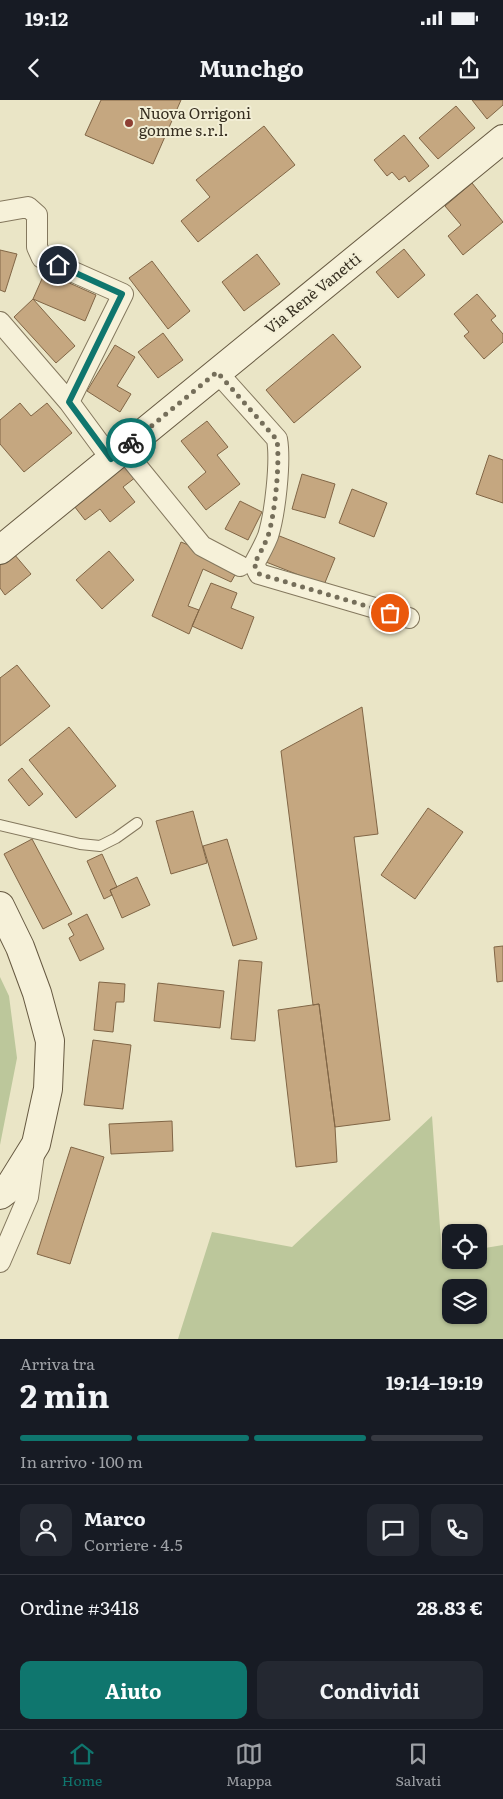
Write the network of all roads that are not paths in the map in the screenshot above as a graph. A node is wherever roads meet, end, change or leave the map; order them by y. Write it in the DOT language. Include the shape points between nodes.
graph roads {
  1 [pos="503,139"];
  2 [pos="0,212"];
  3 [pos="0,322"];
  4 [pos="217,372"];
  5 [pos="69,402"];
  6 [pos="117,454"];
  7 [pos="0,550"];
  8 [pos="240,566"];
  9 [pos="409,618"];
  10 [pos="137,823"];
  11 [pos="0,825"];
  12 [pos="0,906"];
  13 [pos="36,1144"];
  14 [pos="0,1195"];
  15 [pos="0,1262"];
  1 -- 4 [label="street, Via Renè Vanetti"];
  2 -- 5 [label="street" via="28,207 37,215 36,247 42,258 122,294"];
  3 -- 5 [label="street"];
  4 -- 6 [label="street, Via Renè Vanetti"];
  4 -- 9 [label="street" via="277,440 279,454 272,522 254,564 259,574"];
  5 -- 6 [label="street"];
  6 -- 7 [label="street, Via Renè Vanetti"];
  6 -- 8 [label="street" via="202,546"];
  10 -- 11 [label="lane" via="100,846"];
  12 -- 13 [label="street" via="20,947 50,1041 48,1090"];
  13 -- 14 [label="street" via="8,1189"];
  13 -- 15 [label="street" via="28,1197"];
}
